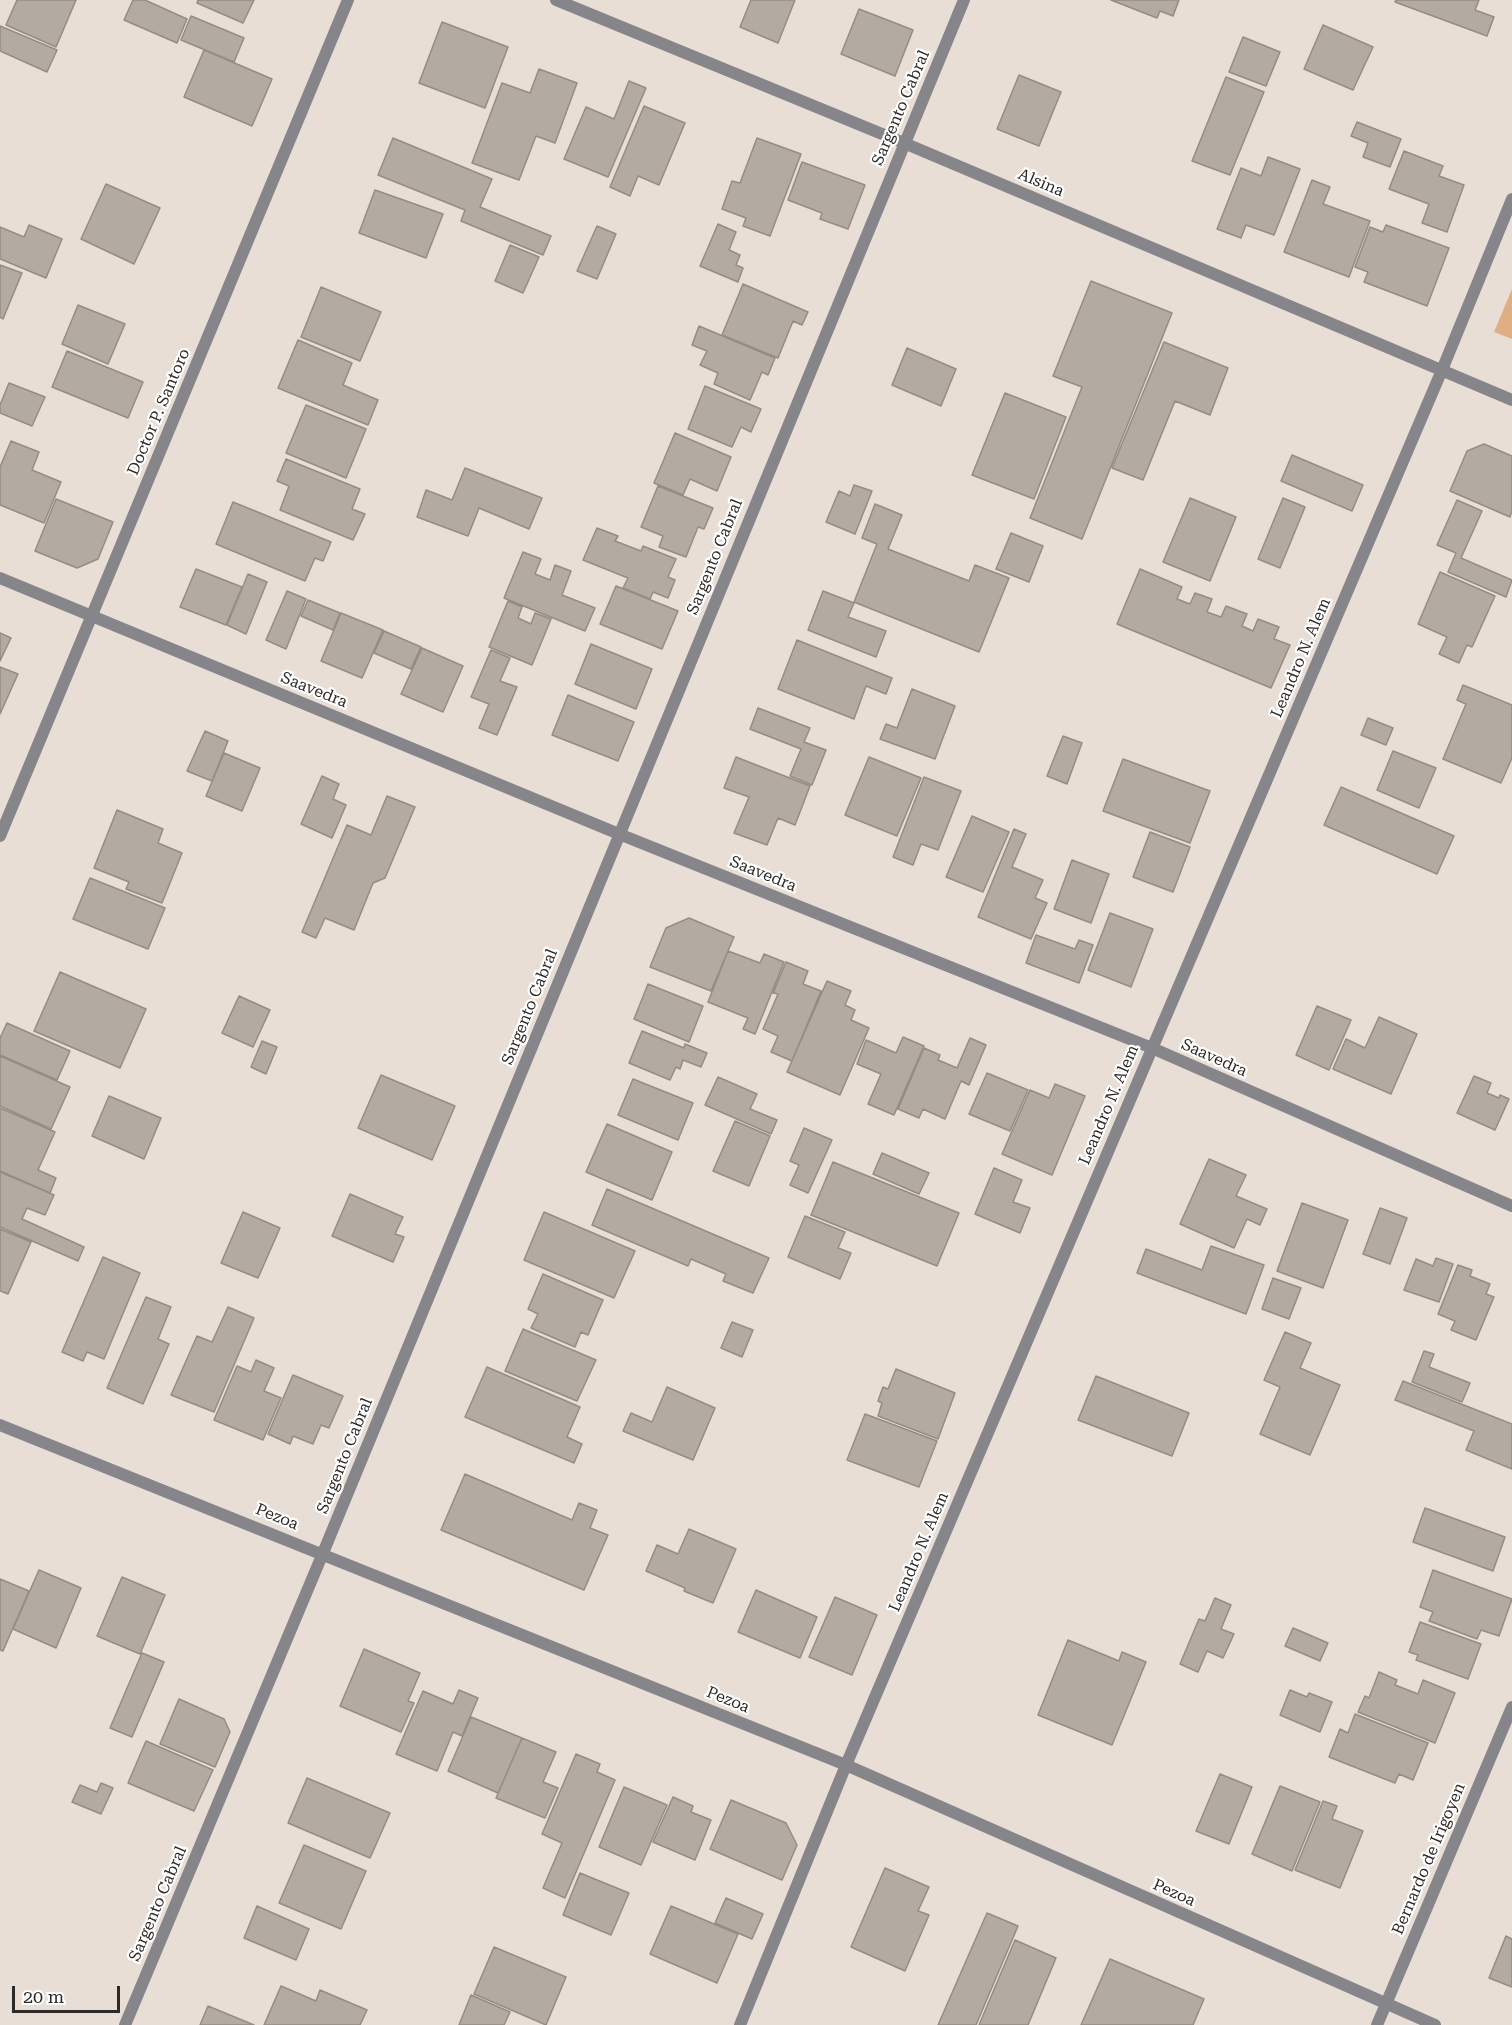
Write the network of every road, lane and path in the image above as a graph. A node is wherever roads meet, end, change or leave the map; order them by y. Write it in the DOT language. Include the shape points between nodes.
graph roads {
  1 [pos="348,0"];
  2 [pos="556,0"];
  3 [pos="964,0"];
  4 [pos="904,143"];
  5 [pos="1512,199"];
  6 [pos="1442,370"];
  7 [pos="1512,400"];
  8 [pos="0,578"];
  9 [pos="92,616"];
  10 [pos="619,834"];
  11 [pos="0,836"];
  12 [pos="1152,1048"];
  13 [pos="1512,1206"];
  14 [pos="0,1425"];
  15 [pos="323,1553"];
  16 [pos="1512,1707"];
  17 [pos="846,1765"];
  18 [pos="1386,2004"];
  19 [pos="125,2025"];
  20 [pos="740,2025"];
  21 [pos="1377,2025"];
  22 [pos="1435,2025"];
  1 -- 9 [label="street, Doctor P. Santoro"];
  2 -- 4 [label="street, Alsina"];
  3 -- 4 [label="street, Sargento Cabral"];
  4 -- 6 [label="street, Alsina"];
  4 -- 10 [label="street, Sargento Cabral"];
  5 -- 6 [label="street, Leandro N. Alem"];
  6 -- 7 [label="street, Alsina"];
  6 -- 12 [label="street, Leandro N. Alem"];
  8 -- 9 [label="street, Saavedra"];
  9 -- 10 [label="street, Saavedra"];
  9 -- 11 [label="street, Doctor P. Santoro"];
  10 -- 12 [label="street, Saavedra"];
  10 -- 15 [label="street, Sargento Cabral"];
  12 -- 13 [label="street, Saavedra"];
  12 -- 17 [label="street, Leandro N. Alem"];
  14 -- 15 [label="street, Pezoa"];
  15 -- 17 [label="street, Pezoa"];
  15 -- 19 [label="street, Sargento Cabral"];
  16 -- 18 [label="street, Bernardo de Irigoyen"];
  17 -- 18 [label="street, Pezoa"];
  17 -- 20 [label="street, Leandro N. Alem"];
  18 -- 21 [label="street, Bernardo de Irigoyen"];
  18 -- 22 [label="street, Pezoa"];
}
